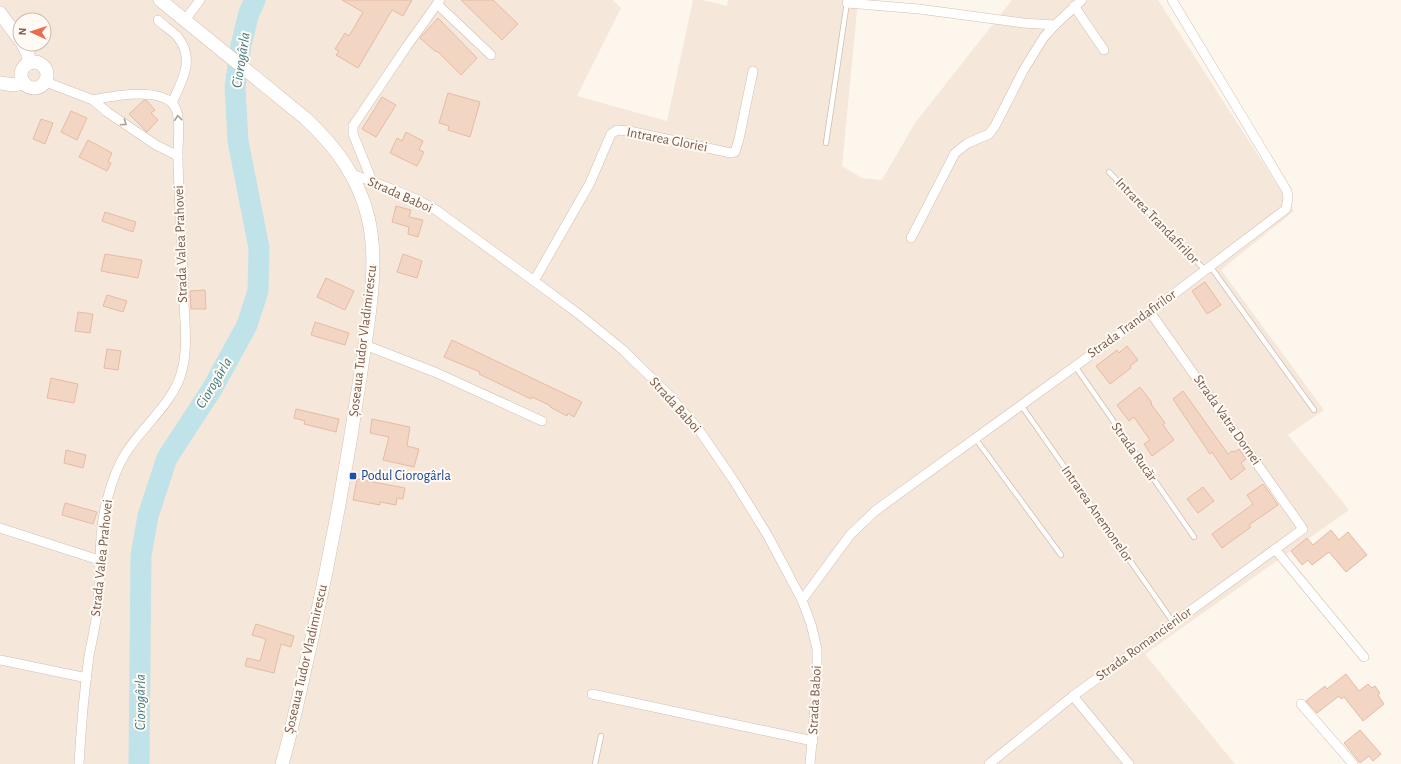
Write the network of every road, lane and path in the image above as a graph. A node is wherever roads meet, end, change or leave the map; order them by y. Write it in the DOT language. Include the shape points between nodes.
graph roads {
  1 [pos="160,0"];
  2 [pos="200,0"];
  3 [pos="1172,0"];
  4 [pos="847,1"];
  5 [pos="438,2"];
  6 [pos="1078,3"];
  7 [pos="0,13"];
  8 [pos="158,20"];
  9 [pos="187,22"];
  10 [pos="1055,25"];
  11 [pos="12,29"];
  12 [pos="1104,50"];
  13 [pos="27,52"];
  14 [pos="492,55"];
  15 [pos="30,63"];
  16 [pos="753,71"];
  17 [pos="46,82"];
  18 [pos="0,83"];
  19 [pos="24,84"];
  20 [pos="93,100"];
  21 [pos="172,103"];
  22 [pos="826,143"];
  23 [pos="178,156"];
  24 [pos="1109,172"];
  25 [pos="352,174"];
  26 [pos="372,181"];
  27 [pos="911,238"];
  28 [pos="1207,268"];
  29 [pos="534,281"];
  30 [pos="1150,312"];
  31 [pos="365,345"];
  32 [pos="1075,366"];
  33 [pos="1021,406"];
  34 [pos="1314,410"];
  35 [pos="542,421"];
  36 [pos="975,438"];
  37 [pos="0,528"];
  38 [pos="1303,529"];
  39 [pos="1194,537"];
  40 [pos="1275,550"];
  41 [pos="1061,555"];
  42 [pos="99,560"];
  43 [pos="802,600"];
  44 [pos="1173,622"];
  45 [pos="1364,657"];
  46 [pos="0,660"];
  47 [pos="86,678"];
  48 [pos="592,694"];
  49 [pos="1073,696"];
  50 [pos="1301,704"];
  51 [pos="601,736"];
  52 [pos="812,741"];
  53 [pos="79,764"];
  54 [pos="282,764"];
  55 [pos="595,764"];
  56 [pos="810,764"];
  57 [pos="989,764"];
  58 [pos="1129,764"];
  59 [pos="1353,764"];
  1 -- 9 [label="main road, Șoseaua Tudor Vladimirescu"];
  2 -- 9 [label="street"];
  3 -- 28 [label="street, Strada Trandafirilor" via="1281,180 1288,198 1288,205 1282,212"];
  4 -- 10 [label="street"];
  4 -- 22 [label="lane"];
  5 -- 14 [label="street"];
  5 -- 26 [label="street" via="353,126 353,134"];
  6 -- 10 [label="street"];
  6 -- 12 [label="street"];
  7 -- 11 [label="main road"];
  8 -- 21 [label="street" via="177,36 185,48 187,62 184,76"];
  9 -- 25 [label="main road, Șoseaua Tudor Vladimirescu" via="305,118 332,145"];
  10 -- 27 [label="street" via="1044,37 1023,71 995,126 988,134 968,143 955,153"];
  13 -- 15 [label="main road"];
  15 -- 17 [label="main road" via="36,62 45,67 48,77"];
  15 -- 19 [label="main road" via="21,74"];
  16 -- 29 [label="street, Intrarea Gloriei" via="735,152 628,131 617,130 611,134 590,183"];
  17 -- 19 [label="main road" via="38,88"];
  17 -- 20 [label="street"];
  18 -- 19 [label="main road"];
  20 -- 21 [label="street" via="133,94 162,97"];
  20 -- 23 [label="street, one-way" via="156,145"];
  23 -- 21 [label="street, Strada Valea Prahovei, one-way" via="177,111"];
  23 -- 42 [label="street, Strada Valea Prahovei" via="185,358 175,389 124,456 115,476 107,501"];
  24 -- 28 [label="lane, Intrarea Trandafirilor"];
  25 -- 26 [label="street, Strada Baboi"];
  25 -- 31 [label="main road, Șoseaua Tudor Vladimirescu" via="368,217 372,239 372,278"];
  26 -- 29 [label="street, Strada Baboi" via="436,210"];
  28 -- 30 [label="street, Strada Trandafirilor"];
  28 -- 34 [label="lane, Intrarea Trandafirilor"];
  29 -- 43 [label="street, Strada Baboi" via="623,350 668,394 699,430 768,536"];
  30 -- 32 [label="street, Strada Trandafirilor"];
  30 -- 38 [label="street, Strada Vatra Dornei"];
  31 -- 35 [label="street"];
  31 -- 54 [label="main road, Șoseaua Tudor Vladimirescu" via="329,558"];
  32 -- 33 [label="street, Strada Trandafirilor"];
  32 -- 39 [label="lane, Strada Rucăr"];
  33 -- 36 [label="street, Strada Trandafirilor"];
  33 -- 44 [label="lane, Intrarea Anemonelor"];
  36 -- 41 [label="lane"];
  36 -- 43 [label="street, Strada Trandafirilor" via="875,511 850,535"];
  37 -- 42 [label="street"];
  38 -- 40 [label="street, Strada Romancierilor"];
  40 -- 44 [label="street, Strada Romancierilor"];
  40 -- 45 [label="street"];
  42 -- 47 [label="street, Strada Valea Prahovei" via="98,604"];
  43 -- 52 [label="street, Strada Baboi" via="817,649 817,686"];
  44 -- 49 [label="street, Strada Romancierilor"];
  46 -- 47 [label="street"];
  47 -- 53 [label="street, Strada Valea Prahovei"];
  48 -- 52 [label="street"];
  49 -- 57 [label="street, Strada Romancierilor"];
  49 -- 58 [label="street"];
  50 -- 59 [label="street"];
  51 -- 55 [label="lane"];
  52 -- 56 [label="street, Strada Baboi"];
}
